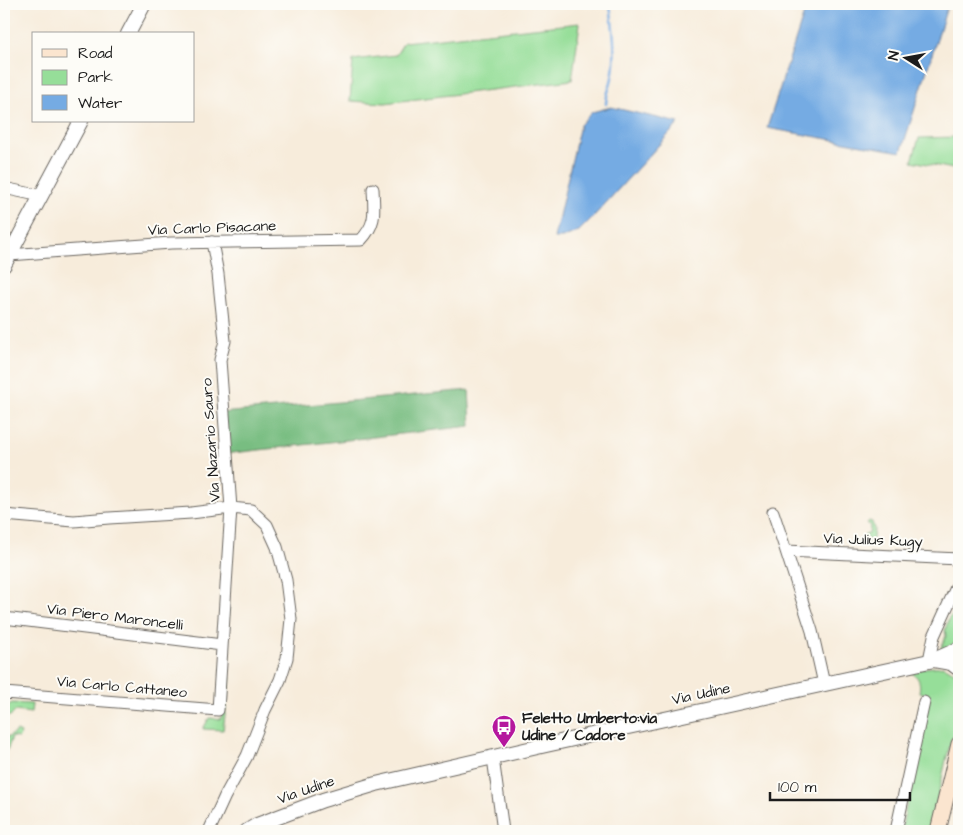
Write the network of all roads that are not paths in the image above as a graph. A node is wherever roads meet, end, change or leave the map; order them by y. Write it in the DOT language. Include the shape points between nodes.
graph roads {
  1 [pos="144,4"];
  2 [pos="129,32"];
  3 [pos="80,122"];
  4 [pos="4,188"];
  5 [pos="373,190"];
  6 [pos="41,196"];
  7 [pos="212,242"];
  8 [pos="6,260"];
  9 [pos="230,508"];
  10 [pos="773,512"];
  11 [pos="4,515"];
  12 [pos="786,551"];
  13 [pos="959,559"];
  14 [pos="959,581"];
  15 [pos="4,618"];
  16 [pos="222,645"];
  17 [pos="959,649"];
  18 [pos="932,660"];
  19 [pos="959,669"];
  20 [pos="824,684"];
  21 [pos="4,693"];
  22 [pos="924,702"];
  23 [pos="959,744"];
  24 [pos="494,758"];
  25 [pos="209,831"];
  26 [pos="247,831"];
  27 [pos="503,831"];
  28 [pos="896,831"];
  29 [pos="938,831"];
  1 -- 2 [label="street"];
  3 -- 6 [label="street"];
  4 -- 6 [label="street"];
  5 -- 7 [label="street, Via Carlo Pisacane" via="371,229 361,240"];
  6 -- 8 [label="street"];
  7 -- 8 [label="street, Via Carlo Pisacane"];
  7 -- 9 [label="street, Via Nazario Sauro" via="225,341 220,360"];
  9 -- 11 [label="street" via="74,521"];
  9 -- 16 [label="street"];
  9 -- 25 [label="street, Via Nazario Sauro" via="251,510 267,525 277,547 291,619 287,658 280,680"];
  10 -- 12 [label="street"];
  12 -- 13 [label="street, Via Julius Kugy"];
  12 -- 20 [label="street" via="812,630"];
  14 -- 18 [label="street" via="934,636"];
  15 -- 16 [label="street, Via Piero Maroncelli"];
  16 -- 21 [label="street, Via Carlo Cattaneo" via="218,710"];
  17 -- 18 [label="street, Via Udine"];
  18 -- 19 [label="street" via="950,663"];
  18 -- 20 [label="street, Via Udine"];
  20 -- 24 [label="street, Via Udine"];
  22 -- 28 [label="street"];
  23 -- 29 [label="main road"];
  24 -- 26 [label="street, Via Udine" via="332,797"];
  24 -- 27 [label="street"];
}
